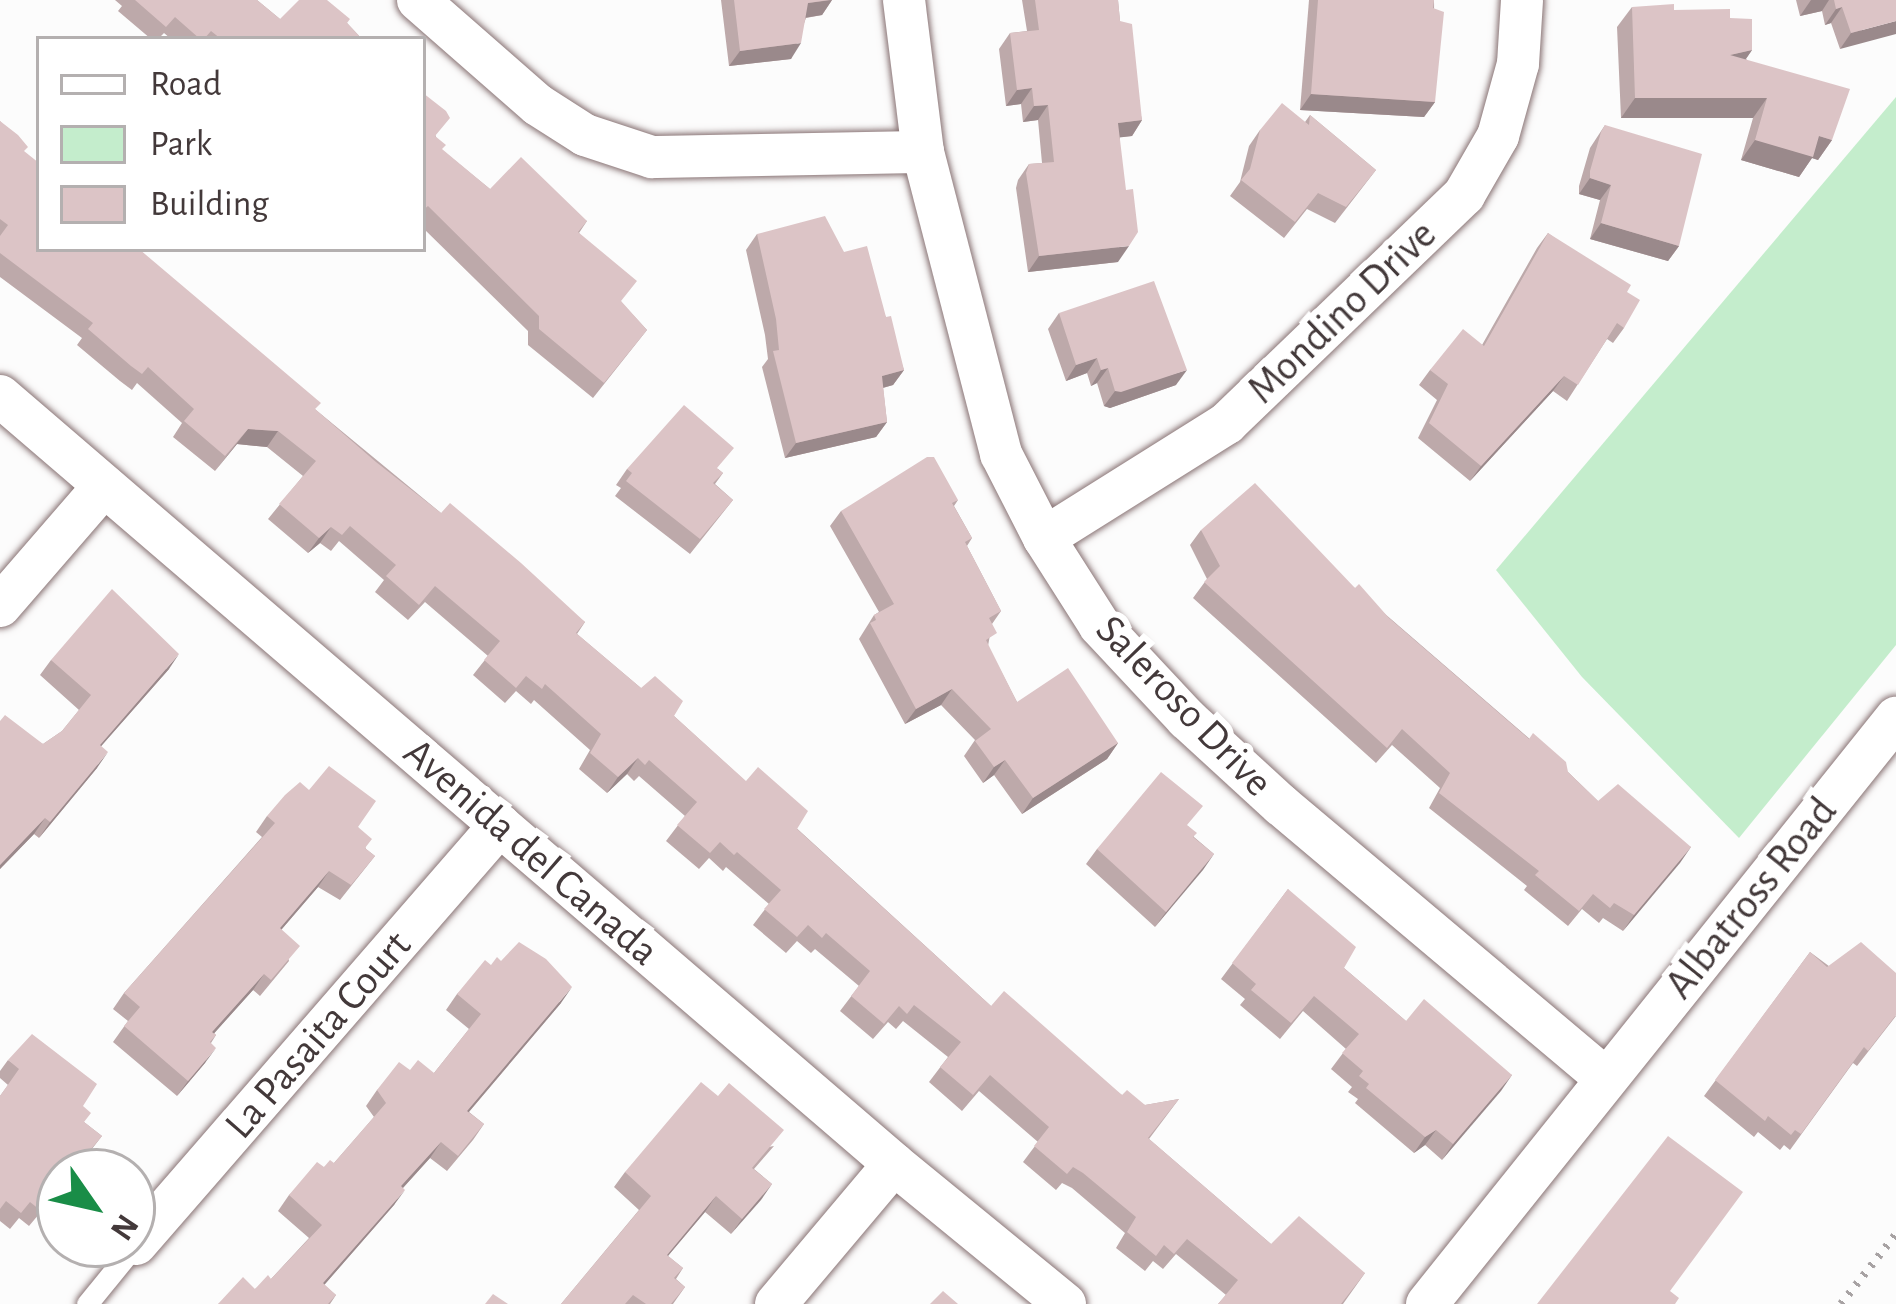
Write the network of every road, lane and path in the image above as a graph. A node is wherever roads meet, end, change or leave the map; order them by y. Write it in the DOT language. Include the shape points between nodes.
graph roads {
  1 [pos="418,0"];
  2 [pos="904,0"];
  3 [pos="1522,0"];
  4 [pos="923,152"];
  5 [pos="0,396"];
  6 [pos="104,486"];
  7 [pos="1044,538"];
  8 [pos="0,607"];
  9 [pos="1896,718"];
  10 [pos="500,826"];
  11 [pos="1606,1078"];
  12 [pos="894,1164"];
  13 [pos="156,1221"];
  14 [pos="1896,1234"];
  15 [pos="116,1268"];
  16 [pos="87,1304"];
  17 [pos="776,1304"];
  18 [pos="1065,1304"];
  19 [pos="1427,1304"];
  20 [pos="1841,1304"];
  1 -- 4 [label="street" via="538,105 585,135 652,157"];
  2 -- 4 [label="street, Saleroso Drive"];
  3 -- 7 [label="street, Mondino Drive" via="1518,64 1498,136 1464,194 1227,423"];
  4 -- 7 [label="street, Saleroso Drive" via="1001,454"];
  5 -- 6 [label="street, Avenida del Canada"];
  6 -- 8 [label="street"];
  6 -- 10 [label="street, Avenida del Canada"];
  7 -- 11 [label="street, Saleroso Drive" via="1100,626 1187,719"];
  9 -- 11 [label="street, Albatross Road"];
  10 -- 12 [label="street, Avenida del Canada"];
  10 -- 13 [label="street, La Pasaita Court"];
  11 -- 19 [label="street, Albatross Road"];
  12 -- 17 [label="street"];
  12 -- 18 [label="street, Avenida del Canada"];
  14 -- 20 [label="path"];
  15 -- 16 [label="lane"];
}
